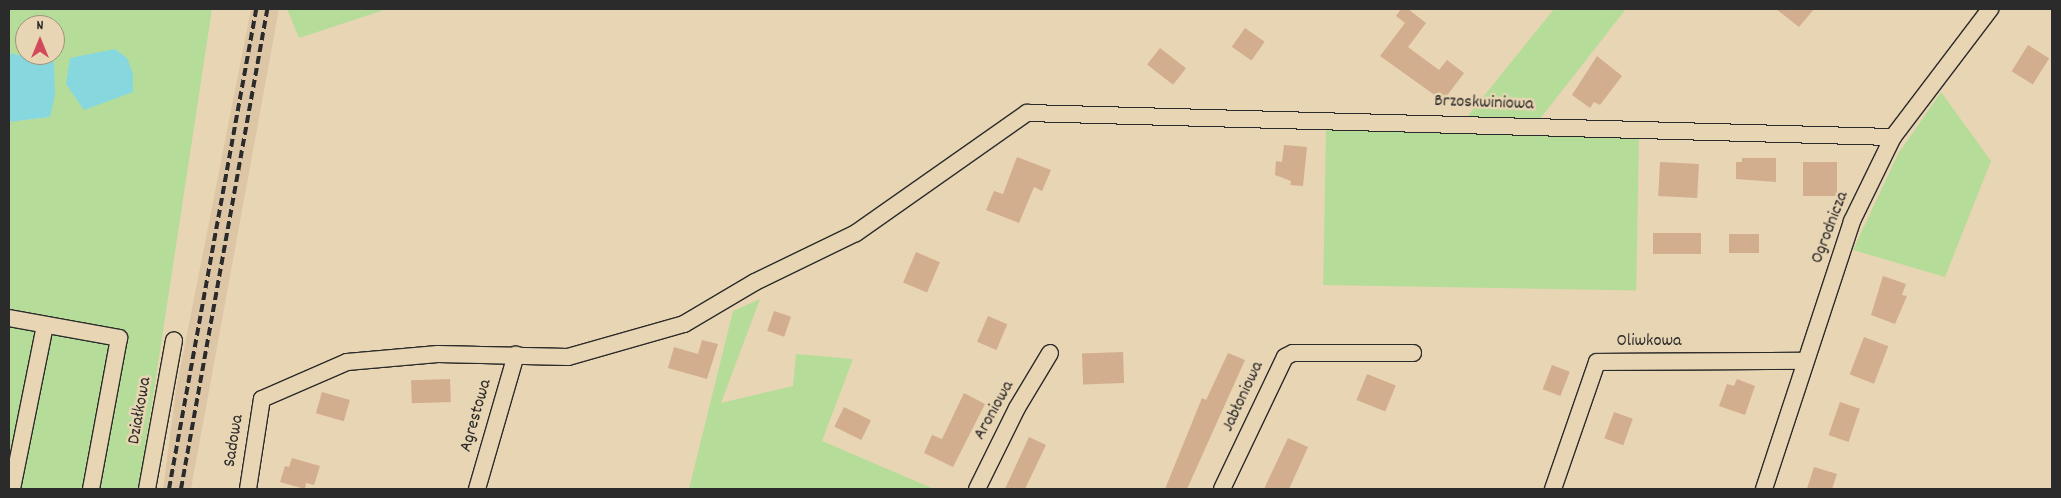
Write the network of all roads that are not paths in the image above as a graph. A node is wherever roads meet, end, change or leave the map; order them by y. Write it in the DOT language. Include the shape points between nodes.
graph roads {
  1 [pos="1990,9"];
  2 [pos="1893,137"];
  3 [pos="9,318"];
  4 [pos="44,325"];
  5 [pos="174,340"];
  6 [pos="1050,353"];
  7 [pos="1413,353"];
  8 [pos="516,355"];
  9 [pos="1805,361"];
  10 [pos="262,399"];
  11 [pos="12,489"];
  12 [pos="90,489"];
  13 [pos="147,489"];
  14 [pos="248,489"];
  15 [pos="477,489"];
  16 [pos="977,489"];
  17 [pos="1222,489"];
  18 [pos="1553,489"];
  19 [pos="1764,489"];
  1 -- 2 [label="street, Ogrodnicza"];
  2 -- 8 [label="street, Brzoskwiniowa" via="1028,113 856,233 755,282 684,324 568,357"];
  2 -- 9 [label="street, Ogrodnicza" via="1852,221"];
  3 -- 4 [label="street"];
  4 -- 11 [label="street"];
  4 -- 12 [label="street" via="119,338"];
  5 -- 13 [label="street, Działkowa"];
  6 -- 16 [label="street, Aroniowa" via="1017,408"];
  7 -- 17 [label="street, Jabłoniowa" via="1293,353 1285,358"];
  8 -- 10 [label="street, Brzoskwiniowa" via="438,354 347,362"];
  8 -- 15 [label="street, Agrestowa"];
  9 -- 18 [label="street, Oliwkowa" via="1597,362"];
  9 -- 19 [label="street, Ogrodnicza"];
  10 -- 14 [label="street, Sadowa"];
}
